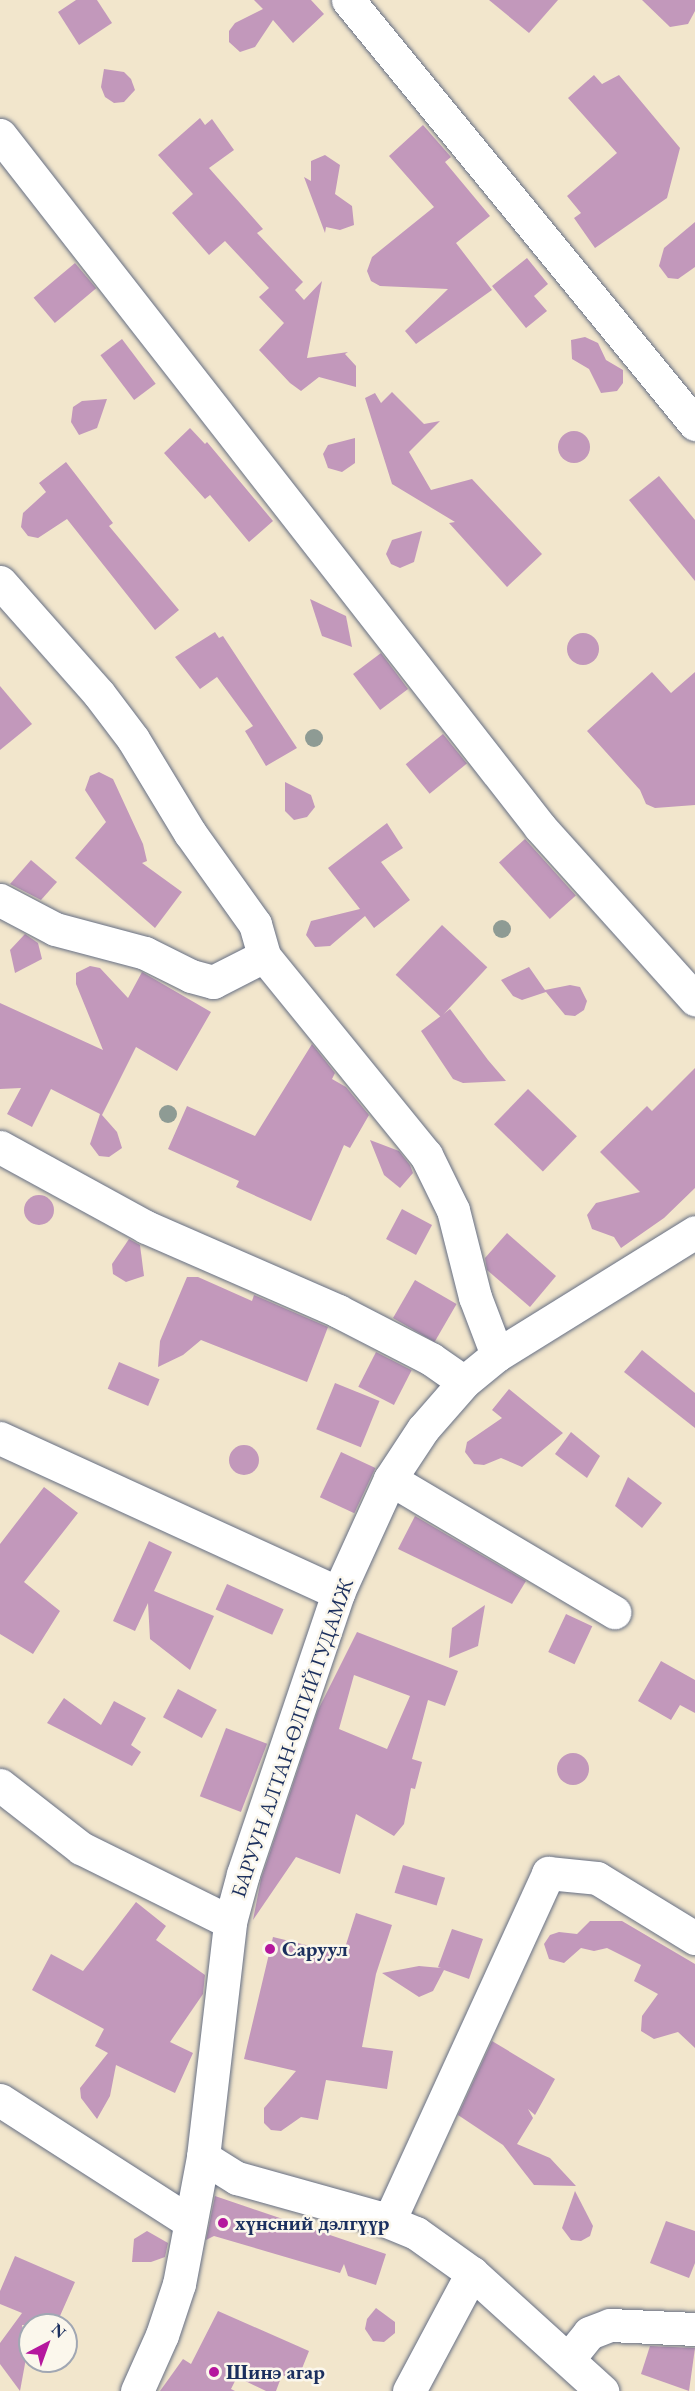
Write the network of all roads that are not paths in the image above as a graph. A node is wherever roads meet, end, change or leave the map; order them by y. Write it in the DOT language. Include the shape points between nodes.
graph roads {
  1 [pos="348,0"];
  2 [pos="0,135"];
  3 [pos="695,424"];
  4 [pos="0,582"];
  5 [pos="0,900"];
  6 [pos="264,956"];
  7 [pos="695,999"];
  8 [pos="0,1147"];
  9 [pos="695,1232"];
  10 [pos="497,1355"];
  11 [pos="464,1382"];
  12 [pos="0,1438"];
  13 [pos="390,1479"];
  14 [pos="338,1593"];
  15 [pos="614,1612"];
  16 [pos="0,1785"];
  17 [pos="230,1922"];
  18 [pos="695,1938"];
  19 [pos="0,2100"];
  20 [pos="203,2157"];
  21 [pos="389,2221"];
  22 [pos="190,2222"];
  23 [pos="472,2273"];
  24 [pos="695,2329"];
  25 [pos="569,2358"];
  26 [pos="137,2391"];
  27 [pos="409,2391"];
  28 [pos="602,2391"];
  1 -- 3 [label="street"];
  2 -- 7 [label="street" via="540,827"];
  4 -- 6 [label="street" via="99,694 133,739 190,834 255,924"];
  5 -- 6 [label="street" via="55,929 146,953 191,976 213,982"];
  6 -- 10 [label="street" via="426,1155 453,1210 475,1297"];
  8 -- 11 [label="street" via="146,1227 338,1311 431,1359"];
  9 -- 10 [label="street, БАРУУН АЛТАН-ӨЛГИЙ ГУДАМЖ"];
  10 -- 11 [label="street, БАРУУН АЛТАН-ӨЛГИЙ ГУДАМЖ"];
  11 -- 13 [label="street, БАРУУН АЛТАН-ӨЛГИЙ ГУДАМЖ" via="441,1405"];
  12 -- 14 [label="street"];
  13 -- 14 [label="street, БАРУУН АЛТАН-ӨЛГИЙ ГУДАМЖ"];
  13 -- 15 [label="street"];
  14 -- 17 [label="street, БАРУУН АЛТАН-ӨЛГИЙ ГУДАМЖ"];
  16 -- 17 [label="street" via="81,1848"];
  17 -- 20 [label="street, БАРУУН АЛТАН-ӨЛГИЙ ГУДАМЖ"];
  18 -- 21 [label="street" via="597,1878 548,1873"];
  19 -- 22 [label="street"];
  20 -- 21 [label="street" via="237,2178"];
  20 -- 22 [label="street, БАРУУН АЛТАН-ӨЛГИЙ ГУДАМЖ"];
  21 -- 23 [label="street" via="416,2233"];
  22 -- 26 [label="street, БАРУУН АЛТАН-ӨЛГИЙ ГУДАМЖ" via="179,2284"];
  23 -- 25 [label="street"];
  23 -- 27 [label="street"];
  24 -- 25 [label="street" via="610,2325 589,2333"];
  25 -- 28 [label="street"];
}
